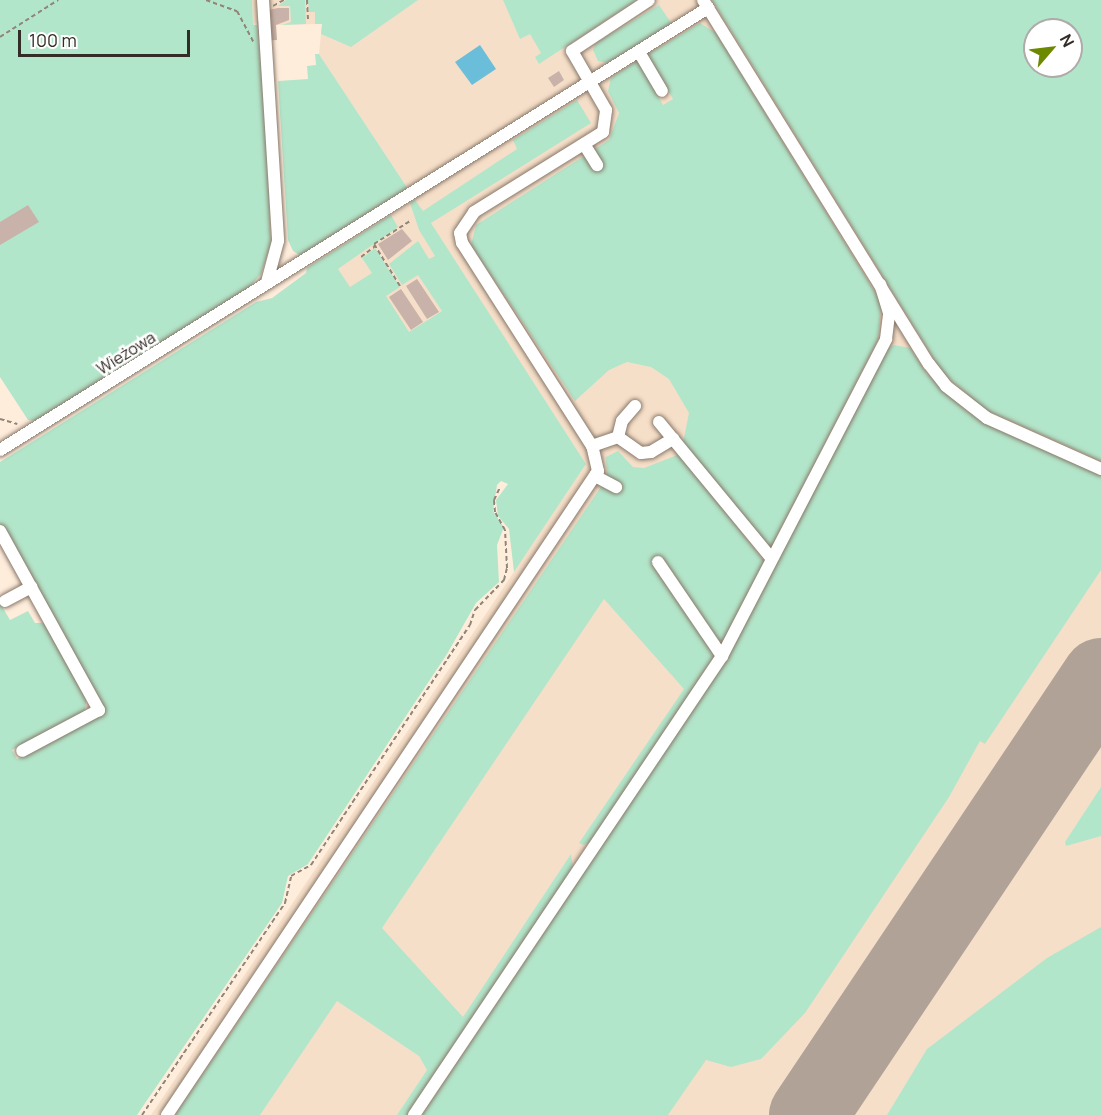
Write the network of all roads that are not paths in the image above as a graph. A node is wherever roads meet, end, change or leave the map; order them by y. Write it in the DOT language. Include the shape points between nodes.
graph roads {
  1 [pos="649,0"];
  2 [pos="267,3"];
  3 [pos="706,4"];
  4 [pos="639,52"];
  5 [pos="590,81"];
  6 [pos="662,91"];
  7 [pos="584,144"];
  8 [pos="597,165"];
  9 [pos="267,282"];
  10 [pos="880,284"];
  11 [pos="635,406"];
  12 [pos="659,422"];
  13 [pos="618,437"];
  14 [pos="673,439"];
  15 [pos="592,446"];
  16 [pos="0,450"];
  17 [pos="1101,469"];
  18 [pos="595,476"];
  19 [pos="616,487"];
  20 [pos="0,531"];
  21 [pos="771,558"];
  22 [pos="658,562"];
  23 [pos="31,587"];
  24 [pos="6,601"];
  25 [pos="722,656"];
  26 [pos="22,751"];
  27 [pos="167,1115"];
  28 [pos="414,1115"];
  1 -- 5 [label="lane" via="572,51"];
  2 -- 9 [label="lane" via="266,52 278,241"];
  3 -- 4 [label="lane, Wieżowa"];
  3 -- 10 [label="lane"];
  4 -- 5 [label="lane, Wieżowa"];
  4 -- 6 [label="lane"];
  5 -- 7 [label="lane" via="606,110 606,126"];
  5 -- 9 [label="lane, Wieżowa"];
  7 -- 8 [label="lane"];
  7 -- 15 [label="lane" via="474,212 460,233 462,243"];
  9 -- 16 [label="lane, Wieżowa"];
  10 -- 17 [label="lane" via="929,364 958,397 1014,432"];
  10 -- 21 [label="lane" via="889,313 886,339"];
  11 -- 13 [label="lane" via="622,421"];
  12 -- 14 [label="lane"];
  13 -- 14 [label="lane" via="641,453 651,452"];
  13 -- 15 [label="lane"];
  14 -- 21 [label="lane"];
  15 -- 18 [label="lane" via="599,463"];
  18 -- 19 [label="lane"];
  18 -- 27 [label="lane"];
  20 -- 23 [label="lane"];
  21 -- 25 [label="lane"];
  22 -- 25 [label="lane"];
  23 -- 24 [label="lane"];
  23 -- 26 [label="lane" via="99,710"];
  25 -- 28 [label="lane"];
}
